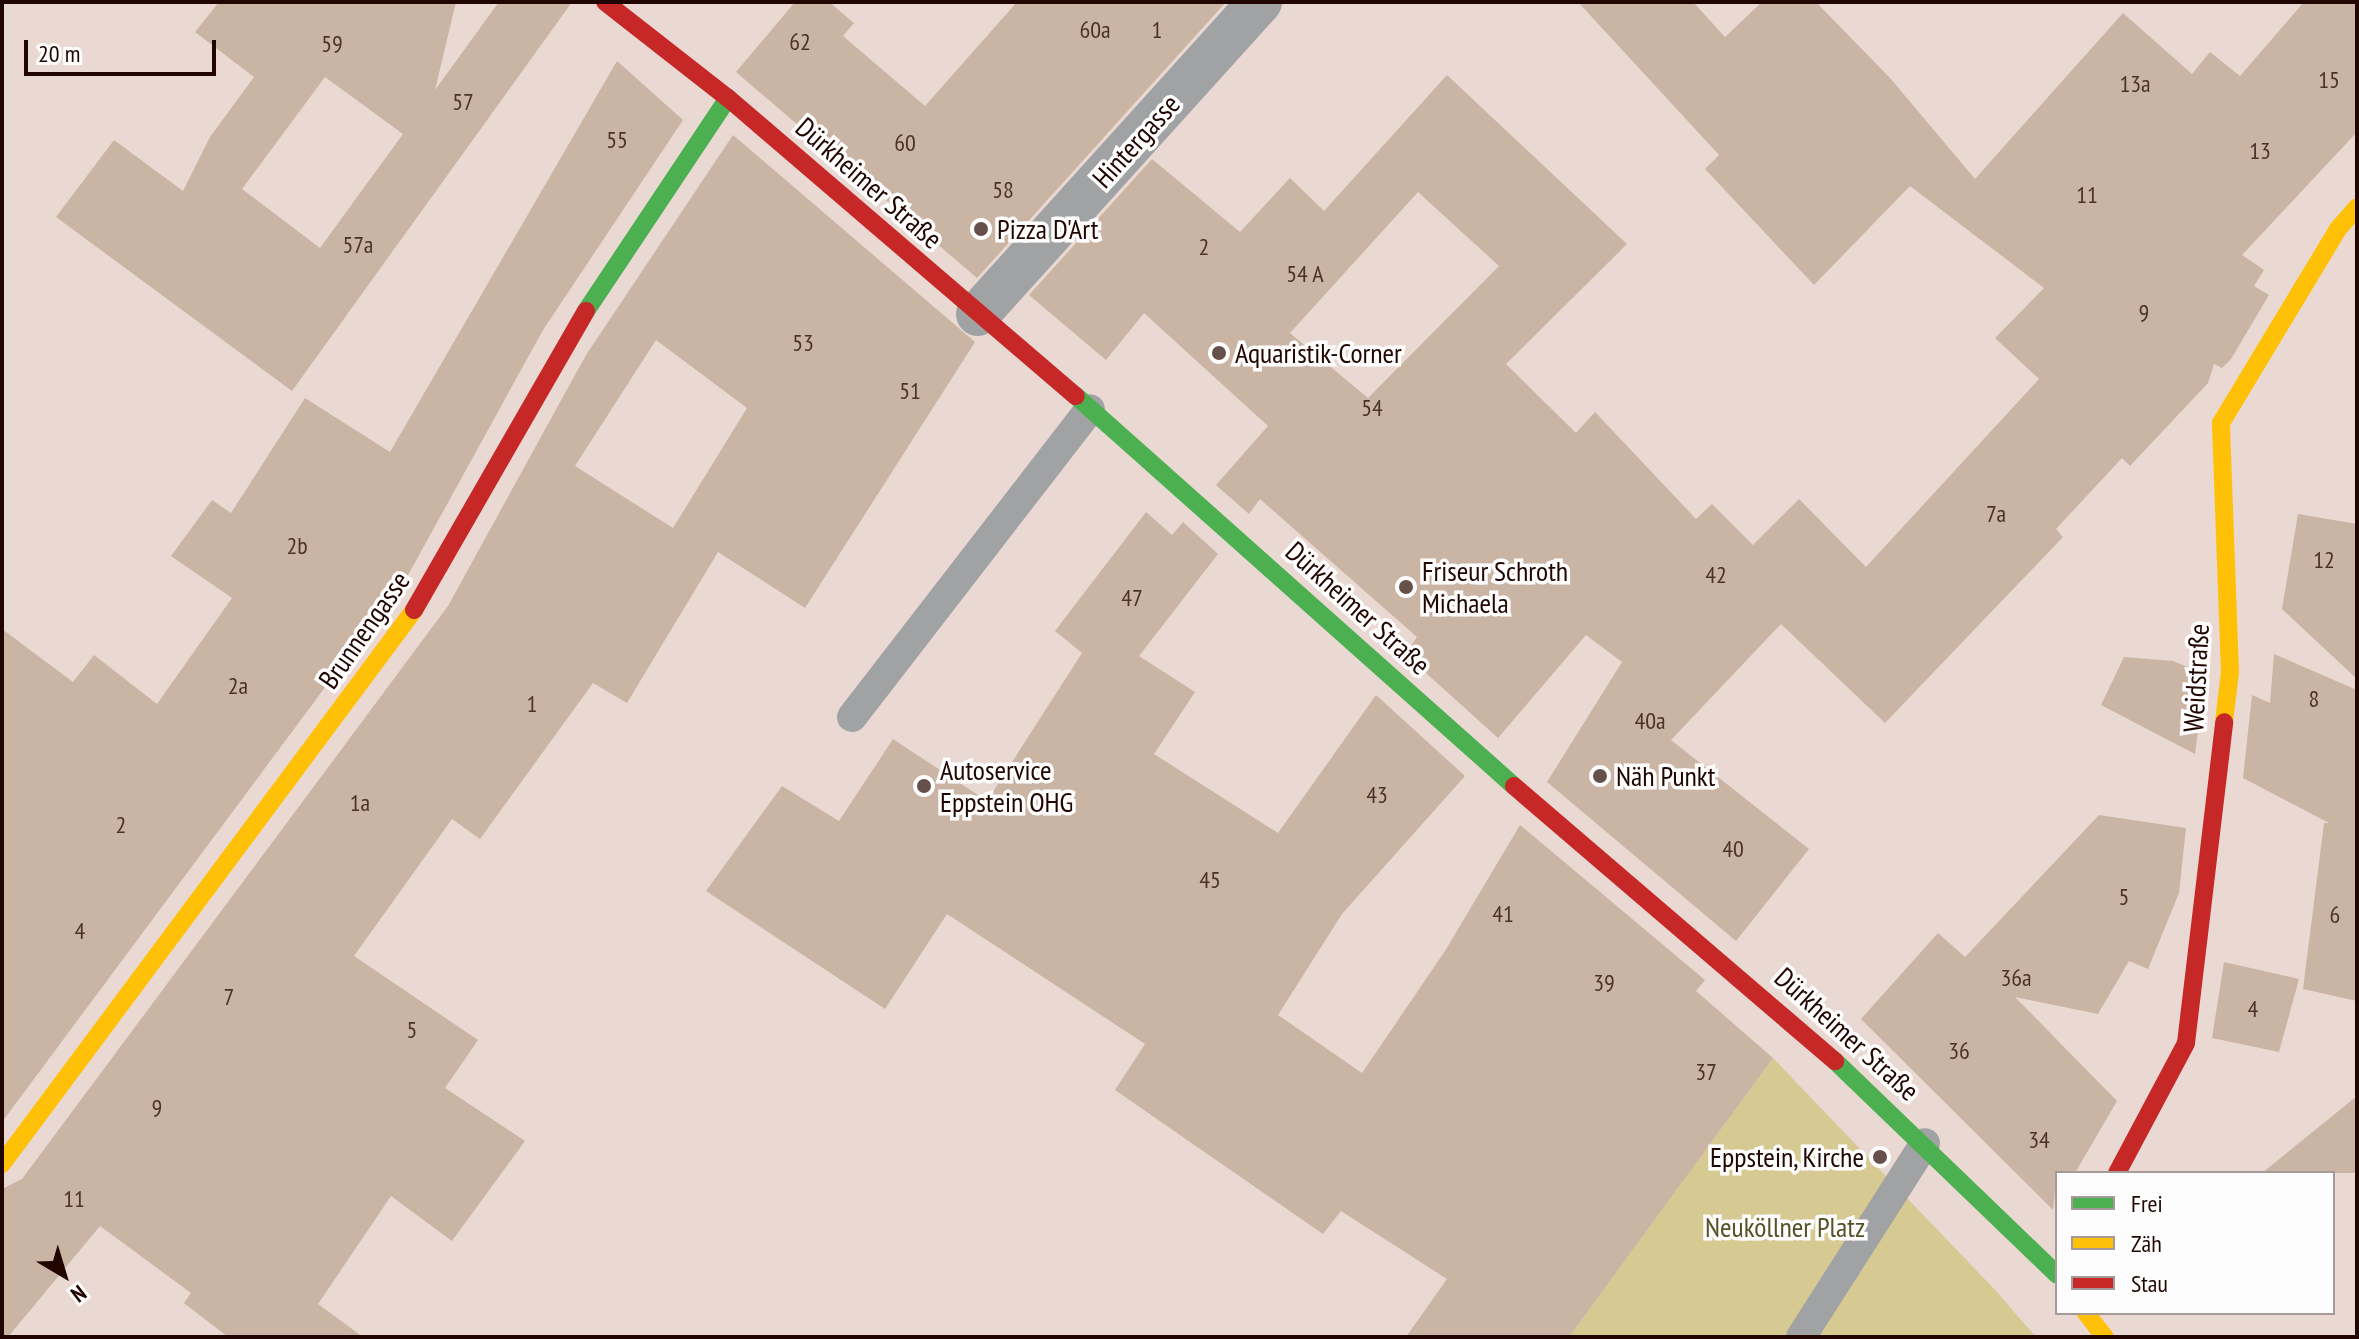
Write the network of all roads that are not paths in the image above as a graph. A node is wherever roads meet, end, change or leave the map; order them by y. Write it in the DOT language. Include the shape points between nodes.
graph roads {
  1 [pos="605,2"];
  2 [pos="1260,2"];
  3 [pos="728,98"];
  4 [pos="2357,207"];
  5 [pos="978,314"];
  6 [pos="1090,409"];
  7 [pos="852,717"];
  8 [pos="1925,1143"];
  9 [pos="2,1164"];
  10 [pos="2118,1171"];
  11 [pos="2055,1273"];
  12 [pos="2088,1315"];
  13 [pos="1801,1337"];
  14 [pos="2105,1337"];
  1 -- 3 [label="street, Dürkheimer Straße"];
  2 -- 5 [label="street, Hintergasse"];
  3 -- 5 [label="street, Dürkheimer Straße"];
  3 -- 9 [label="street, Brunnengasse" via="565,342 428,591"];
  4 -- 10 [label="street, Weidstraße" via="2338,229 2221,423 2230,672 2186,1043"];
  5 -- 6 [label="street, Dürkheimer Straße"];
  6 -- 7 [label="lane"];
  6 -- 8 [label="street, Dürkheimer Straße" via="1535,805 1798,1025"];
  8 -- 11 [label="street, Dürkheimer Straße"];
  8 -- 13 [label="lane"];
  12 -- 14 [label="street"];
}
